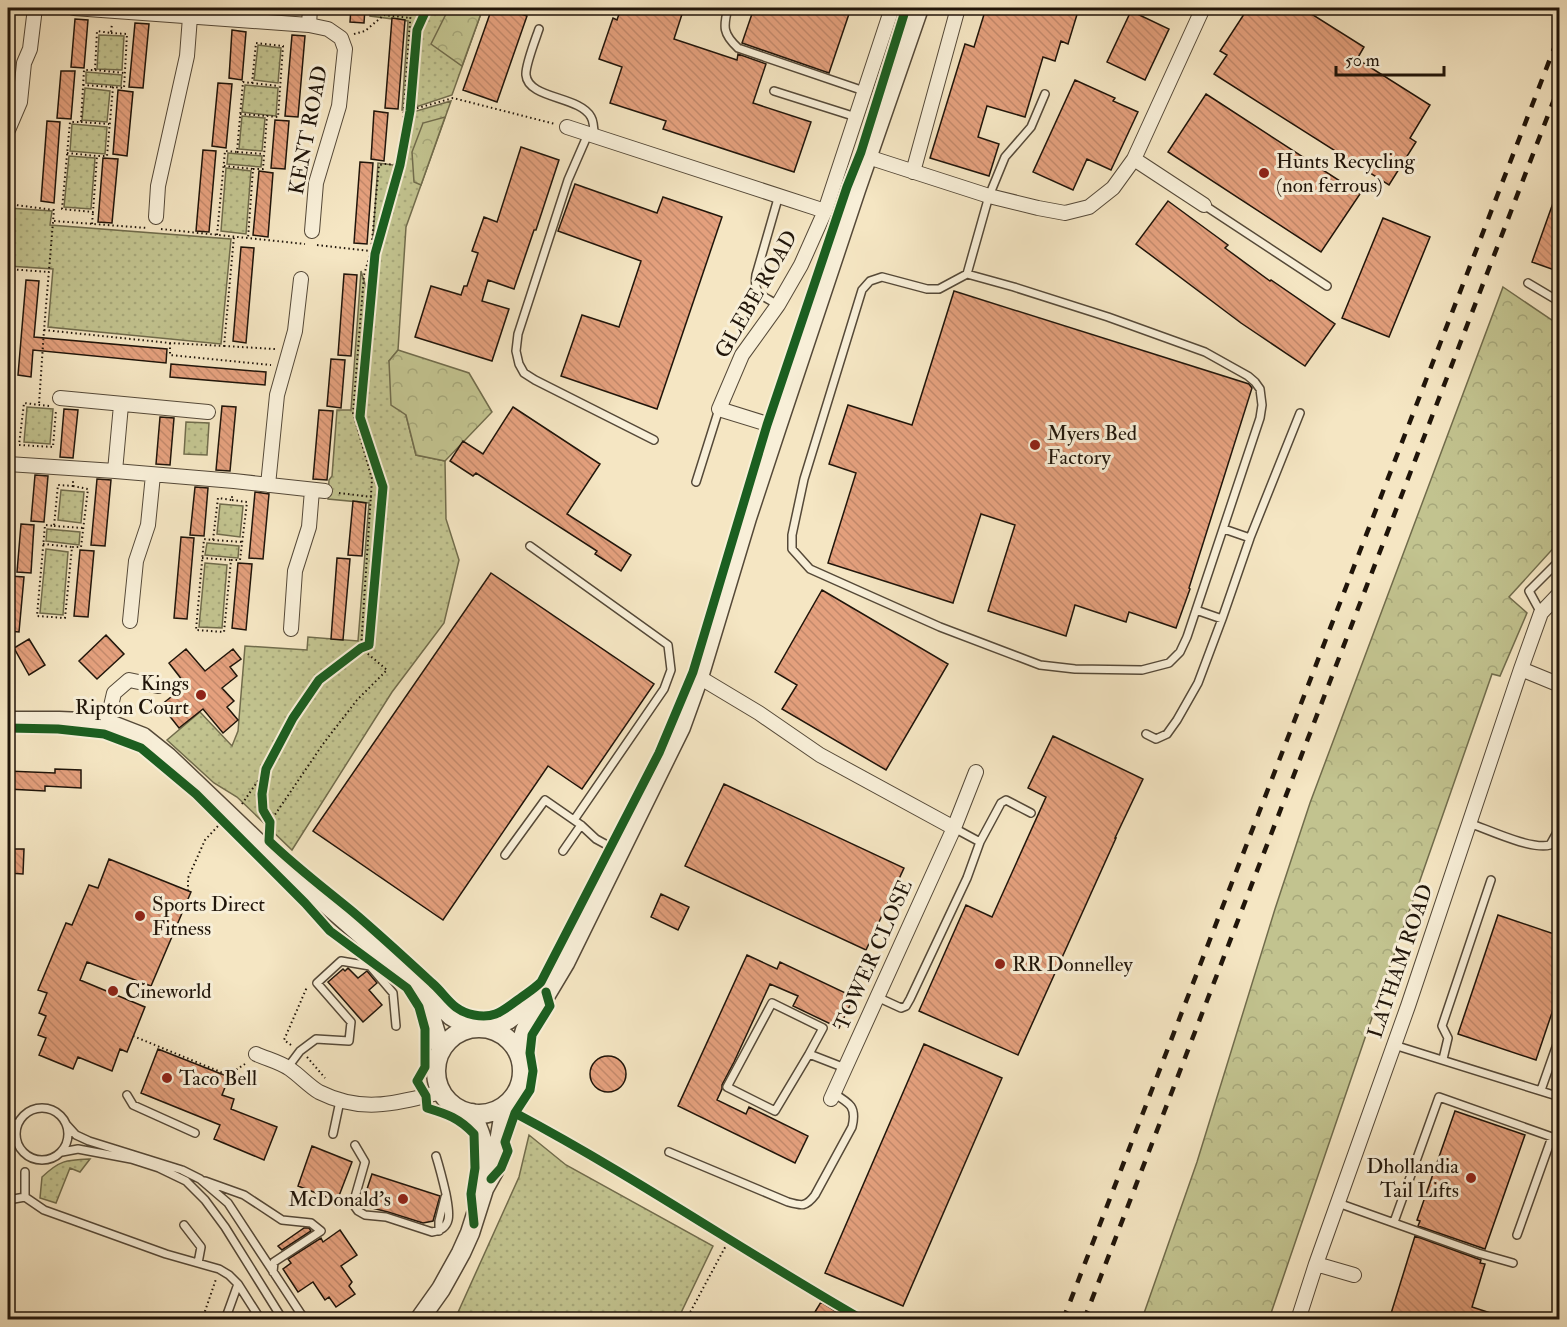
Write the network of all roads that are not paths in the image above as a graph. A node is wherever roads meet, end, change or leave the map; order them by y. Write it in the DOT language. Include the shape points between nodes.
graph roads {
  1 [pos="35,8"];
  2 [pos="74,8"];
  3 [pos="310,8"];
  4 [pos="728,8"];
  5 [pos="892,8"];
  6 [pos="919,8"];
  7 [pos="958,8"];
  8 [pos="1203,8"];
  9 [pos="151,10"];
  10 [pos="190,17"];
  11 [pos="309,26"];
  12 [pos="539,29"];
  13 [pos="774,91"];
  14 [pos="864,91"];
  15 [pos="1045,94"];
  16 [pos="856,117"];
  17 [pos="567,127"];
  18 [pos="8,130"];
  19 [pos="591,135"];
  20 [pos="868,157"];
  21 [pos="1134,159"];
  22 [pos="914,172"];
  23 [pos="779,195"];
  24 [pos="989,196"];
  25 [pos="1204,205"];
  26 [pos="825,211"];
  27 [pos="156,217"];
  28 [pos="312,231"];
  29 [pos="967,274"];
  30 [pos="301,279"];
  31 [pos="1528,283"];
  32 [pos="1327,286"];
  33 [pos="1560,302"];
  34 [pos="777,305"];
  35 [pos="60,398"];
  36 [pos="121,405"];
  37 [pos="719,409"];
  38 [pos="208,412"];
  39 [pos="1300,413"];
  40 [pos="777,427"];
  41 [pos="654,440"];
  42 [pos="8,464"];
  43 [pos="115,471"];
  44 [pos="153,475"];
  45 [pos="696,482"];
  46 [pos="268,485"];
  47 [pos="1224,529"];
  48 [pos="1250,538"];
  49 [pos="530,546"];
  50 [pos="1560,560"];
  51 [pos="1560,593"];
  52 [pos="1196,610"];
  53 [pos="1541,614"];
  54 [pos="1222,619"];
  55 [pos="130,621"];
  56 [pos="291,628"];
  57 [pos="1521,669"];
  58 [pos="699,677"];
  59 [pos="1560,685"];
  60 [pos="158,686"];
  61 [pos="8,721"];
  62 [pos="107,723"];
  63 [pos="1146,734"];
  64 [pos="976,772"];
  65 [pos="1031,813"];
  66 [pos="578,822"];
  67 [pos="1469,823"];
  68 [pos="1560,827"];
  69 [pos="954,828"];
  70 [pos="980,842"];
  71 [pos="563,851"];
  72 [pos="620,852"];
  73 [pos="504,855"];
  74 [pos="1491,880"];
  75 [pos="421,987"];
  76 [pos="546,992"];
  77 [pos="877,998"];
  78 [pos="396,1026"];
  79 [pos="483,1028"];
  80 [pos="1560,1036"];
  81 [pos="1394,1045"];
  82 [pos="441,1050"];
  83 [pos="518,1053"];
  84 [pos="809,1053"];
  85 [pos="251,1059"];
  86 [pos="1443,1059"];
  87 [pos="288,1067"];
  88 [pos="845,1068"];
  89 [pos="1541,1090"];
  90 [pos="441,1092"];
  91 [pos="127,1095"];
  92 [pos="832,1096"];
  93 [pos="1560,1097"];
  94 [pos="512,1099"];
  95 [pos="340,1101"];
  96 [pos="472,1113"];
  97 [pos="8,1121"];
  98 [pos="18,1124"];
  99 [pos="66,1124"];
  100 [pos="195,1133"];
  101 [pos="333,1134"];
  102 [pos="355,1145"];
  103 [pos="62,1152"];
  104 [pos="669,1152"];
  105 [pos="436,1156"];
  106 [pos="25,1172"];
  107 [pos="200,1179"];
  108 [pos="484,1189"];
  109 [pos="25,1197"];
  110 [pos="8,1200"];
  111 [pos="1338,1203"];
  112 [pos="1394,1222"];
  113 [pos="184,1225"];
  114 [pos="1517,1235"];
  115 [pos="198,1263"];
  116 [pos="1513,1263"];
  117 [pos="1316,1264"];
  118 [pos="273,1272"];
  119 [pos="1354,1275"];
  120 [pos="238,1284"];
  121 [pos="418,1318"];
  122 [pos="225,1320"];
  123 [pos="261,1320"];
  124 [pos="283,1320"];
  125 [pos="306,1320"];
  126 [pos="1298,1320"];
  1 -- 18 [label="street" via="20,102"];
  2 -- 9 [label="street, KENT ROAD"];
  3 -- 11 [label="street"];
  4 -- 14 [label="lane" via="724,30 738,48"];
  5 -- 14 [label="street, GLEBE ROAD"];
  6 -- 20 [label="street"];
  7 -- 22 [label="street"];
  8 -- 21 [label="street"];
  9 -- 10 [label="street, KENT ROAD"];
  10 -- 11 [label="street, KENT ROAD"];
  10 -- 27 [label="street" via="187,56 158,186"];
  11 -- 28 [label="street, KENT ROAD" via="328,29 341,38 345,49 339,106 316,183"];
  12 -- 19 [label="lane" via="526,74 529,82 538,90 579,106 591,117"];
  13 -- 16 [label="lane"];
  14 -- 16 [label="street, GLEBE ROAD"];
  15 -- 24 [label="lane" via="1031,127 1005,157"];
  16 -- 26 [label="street, GLEBE ROAD"];
  17 -- 19 [label="street, GLEBE ROAD"];
  19 -- 23 [label="street, GLEBE ROAD"];
  19 -- 41 [label="lane" via="568,180 518,334 516,351 524,373"];
  20 -- 22 [label="street"];
  20 -- 40 [label="street"];
  21 -- 24 [label="street" via="1113,188 1089,207 1065,213"];
  21 -- 25 [label="street"];
  22 -- 24 [label="street"];
  23 -- 26 [label="street, GLEBE ROAD"];
  23 -- 34 [label="lane" via="755,283 759,293"];
  24 -- 29 [label="lane"];
  25 -- 32 [label="lane"];
  26 -- 34 [label="street, GLEBE ROAD" via="801,265"];
  29 -- 47 [label="lane" via="1087,310 1205,352 1255,382 1260,389 1260,418"];
  29 -- 52 [label="lane" via="939,289 882,277 870,281 862,290 804,479 792,549 810,568 940,627 1041,665 1142,670 1169,663 1180,652"];
  30 -- 46 [label="street" via="295,331 277,394"];
  31 -- 33 [label="lane"];
  34 -- 37 [label="street, GLEBE ROAD" via="742,355"];
  35 -- 36 [label="street"];
  36 -- 38 [label="street"];
  36 -- 43 [label="street"];
  37 -- 40 [label="street"];
  37 -- 45 [label="lane"];
  39 -- 48 [label="lane"];
  40 -- 58 [label="street"];
  42 -- 43 [label="street"];
  43 -- 44 [label="street"];
  44 -- 46 [label="street"];
  44 -- 55 [label="street" via="148,525 136,561"];
  46 -- 56 [label="street" via="319,491 295,571"];
  47 -- 48 [label="lane"];
  47 -- 52 [label="lane"];
  48 -- 54 [label="lane"];
  49 -- 66 [label="lane" via="668,645 671,670 664,689"];
  50 -- 53 [label="lane" via="1529,591"];
  51 -- 53 [label="street, LATHAM ROAD"];
  52 -- 54 [label="lane"];
  53 -- 57 [label="street, LATHAM ROAD"];
  54 -- 63 [label="lane" via="1198,683 1178,720 1167,734 1156,739"];
  57 -- 59 [label="street"];
  57 -- 67 [label="street, LATHAM ROAD"];
  58 -- 69 [label="street" via="820,755"];
  58 -- 72 [label="street" via="681,727"];
  60 -- 62 [label="street" via="129,680 114,693"];
  61 -- 62 [label="street"];
  62 -- 75 [label="street" via="143,737 168,758 277,861"];
  64 -- 69 [label="street, TOWER CLOSE"];
  65 -- 70 [label="lane" via="1006,800"];
  66 -- 71 [label="lane"];
  66 -- 72 [label="lane" via="596,839"];
  66 -- 73 [label="lane" via="545,800"];
  67 -- 68 [label="lane" via="1544,847 1550,845"];
  67 -- 81 [label="street, LATHAM ROAD"];
  69 -- 70 [label="lane"];
  69 -- 77 [label="street, TOWER CLOSE"];
  70 -- 77 [label="lane" via="906,1006"];
  72 -- 76 [label="street" via="565,963"];
  74 -- 86 [label="lane" via="1442,1026 1448,1038"];
  75 -- 79 [label="street" via="460,1022"];
  75 -- 82 [label="street"];
  76 -- 79 [label="street" via="508,1020"];
  76 -- 83 [label="street" via="525,1030"];
  77 -- 88 [label="street, TOWER CLOSE"];
  78 -- 87 [label="lane" via="393,993 370,966 341,961 317,983 351,1022 349,1041 316,1039"];
  79 -- 82 [label="street" via="455,1034"];
  79 -- 83 [label="street" via="504,1035"];
  80 -- 89 [label="lane"];
  81 -- 86 [label="lane"];
  81 -- 111 [label="street, LATHAM ROAD"];
  82 -- 90 [label="street" via="436,1078"];
  83 -- 94 [label="street" via="522,1073"];
  84 -- 84 [label="lane" via="775,1111 727,1087 772,1003 823,1028"];
  84 -- 88 [label="lane"];
  85 -- 87 [label="street" via="271,1060"];
  86 -- 89 [label="lane"];
  87 -- 95 [label="street" via="317,1091"];
  88 -- 92 [label="street, TOWER CLOSE"];
  89 -- 93 [label="lane"];
  90 -- 95 [label="street" via="395,1104 368,1106"];
  90 -- 96 [label="street" via="454,1106"];
  91 -- 100 [label="lane" via="133,1105"];
  92 -- 104 [label="lane" via="850,1106 854,1116 852,1127 809,1203 800,1206 788,1202"];
  94 -- 96 [label="street" via="486,1113"];
  94 -- 108 [label="street" via="503,1118 494,1171"];
  95 -- 101 [label="lane"];
  96 -- 108 [label="street" via="484,1149 480,1179"];
  97 -- 98 [label="lane"];
  98 -- 99 [label="lane" via="37,1108 55,1111"];
  98 -- 103 [label="lane" via="22,1152 47,1160"];
  99 -- 103 [label="lane" via="68,1138"];
  99 -- 107 [label="lane" via="75,1135 89,1141"];
  102 -- 105 [label="lane" via="365,1162 353,1204 358,1211 432,1232 439,1232 449,1220"];
  103 -- 124 [label="lane" via="78,1149 131,1159 186,1181 225,1227"];
  106 -- 109 [label="lane"];
  107 -- 118 [label="lane" via="228,1203"];
  107 -- 118 [label="lane" via="244,1196 282,1220 311,1223 321,1231 274,1262"];
  108 -- 121 [label="street" via="461,1253"];
  109 -- 110 [label="lane"];
  109 -- 115 [label="lane" via="62,1217"];
  111 -- 112 [label="lane"];
  111 -- 117 [label="street, LATHAM ROAD"];
  112 -- 114 [label="lane" via="1439,1097 1552,1137"];
  112 -- 116 [label="lane"];
  113 -- 115 [label="lane" via="201,1247"];
  115 -- 120 [label="lane" via="219,1269"];
  117 -- 119 [label="street"];
  117 -- 126 [label="street, LATHAM ROAD"];
  118 -- 125 [label="lane"];
  120 -- 122 [label="lane"];
  120 -- 123 [label="lane"];
}
